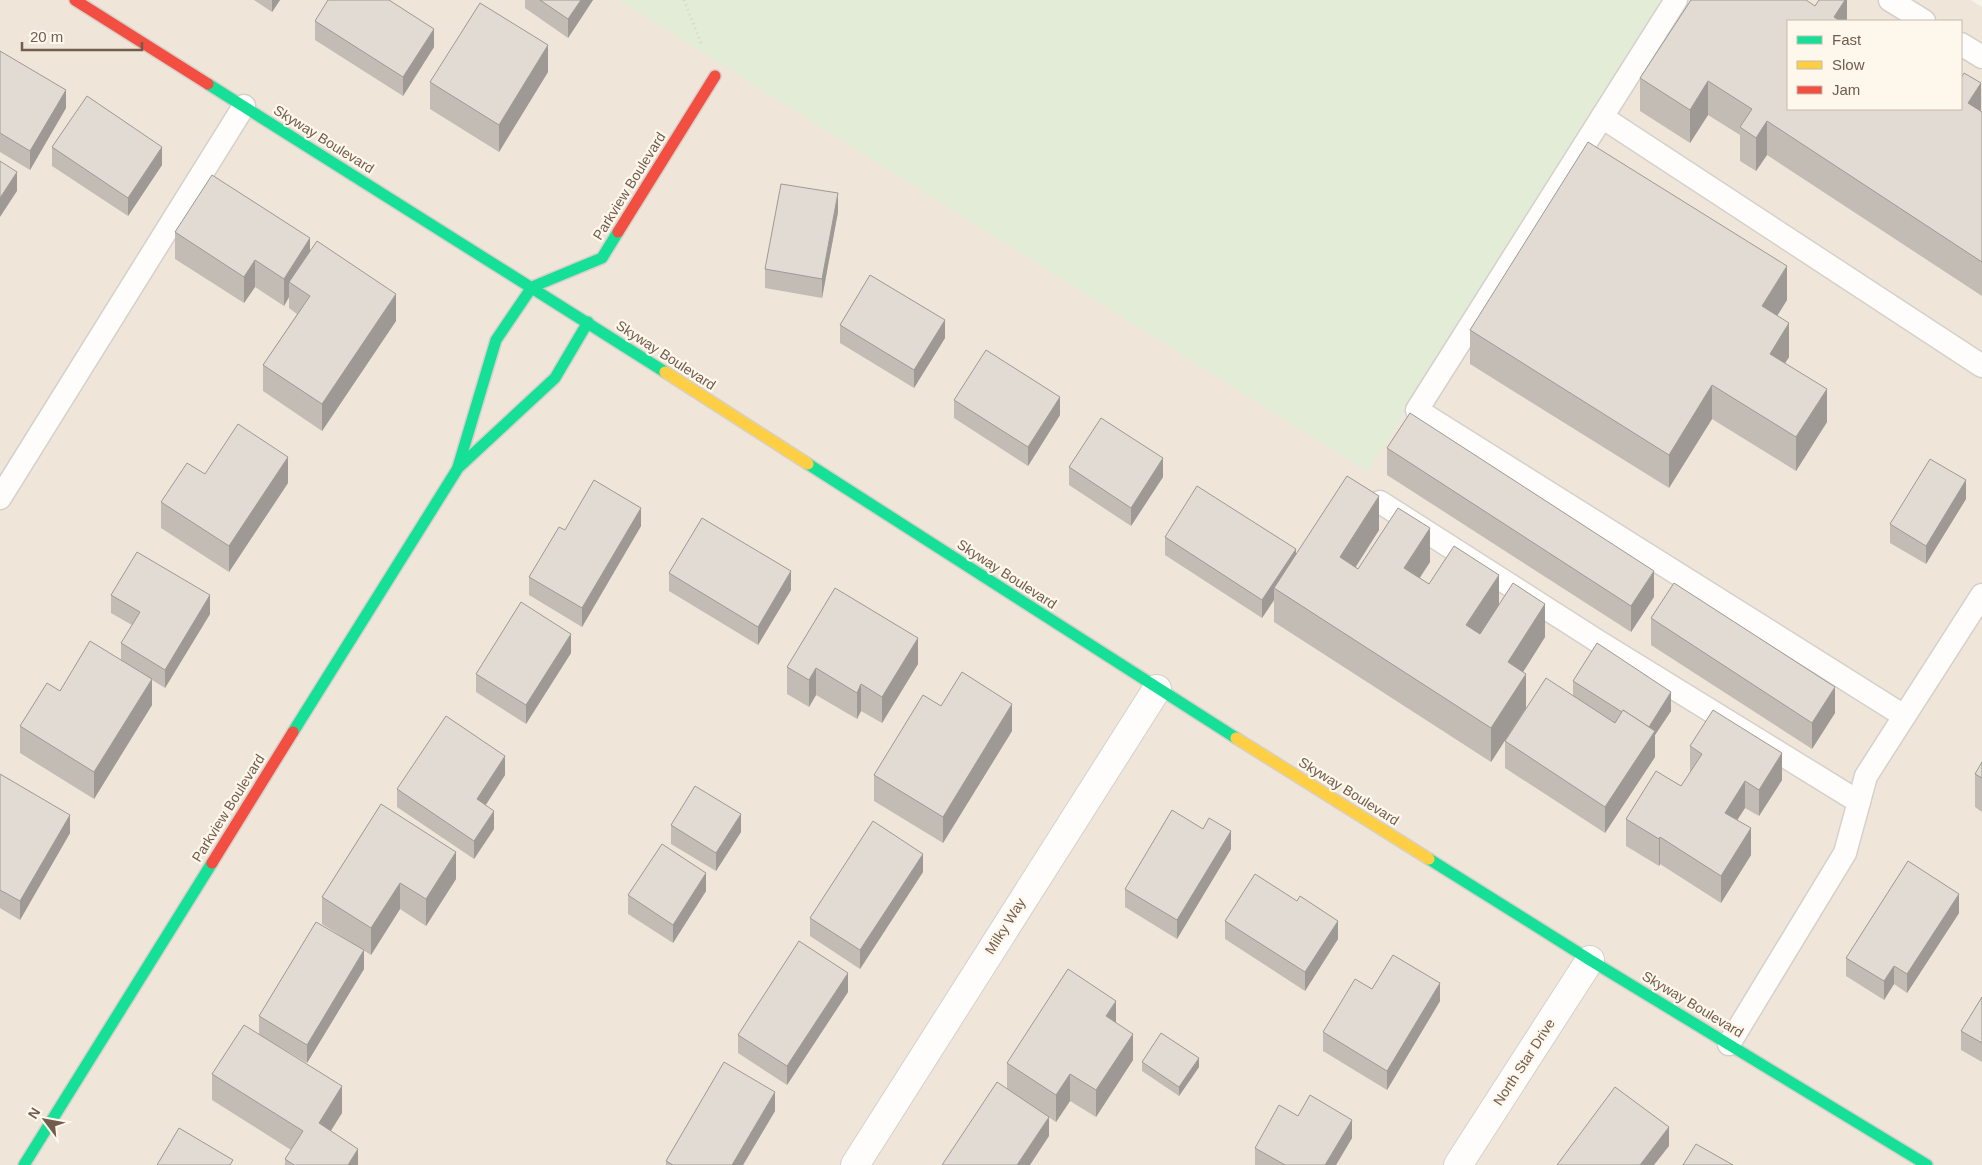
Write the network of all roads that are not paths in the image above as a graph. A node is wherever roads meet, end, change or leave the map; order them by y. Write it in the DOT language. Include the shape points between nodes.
graph roads {
  1 [pos="75,0"];
  2 [pos="1676,0"];
  3 [pos="1890,0"];
  4 [pos="1922,20"];
  5 [pos="1962,45"];
  6 [pos="1982,57"];
  7 [pos="714,76"];
  8 [pos="244,106"];
  9 [pos="1602,117"];
  10 [pos="532,287"];
  11 [pos="588,322"];
  12 [pos="1982,366"];
  13 [pos="458,468"];
  14 [pos="0,498"];
  15 [pos="1380,502"];
  16 [pos="1982,595"];
  17 [pos="1156,689"];
  18 [pos="1904,716"];
  19 [pos="1859,802"];
  20 [pos="1590,960"];
  21 [pos="1729,1044"];
  22 [pos="24,1165"];
  23 [pos="855,1165"];
  24 [pos="1458,1165"];
  25 [pos="1928,1165"];
  1 -- 8 [label="street, Skyway Boulevard"];
  2 -- 9 [label="lane"];
  3 -- 4 [label="lane"];
  5 -- 6 [label="lane"];
  7 -- 10 [label="street, Parkview Boulevard" via="602,258"];
  8 -- 10 [label="street, Skyway Boulevard"];
  8 -- 14 [label="lane"];
  9 -- 12 [label="lane"];
  9 -- 18 [label="lane" via="1418,410"];
  10 -- 11 [label="street, Skyway Boulevard"];
  10 -- 13 [label="street, Parkview Boulevard" via="496,340"];
  11 -- 13 [label="street, Parkview Boulevard" via="555,378"];
  11 -- 17 [label="street, Skyway Boulevard"];
  13 -- 22 [label="street, Parkview Boulevard"];
  15 -- 19 [label="lane"];
  16 -- 18 [label="lane"];
  17 -- 20 [label="street, Skyway Boulevard"];
  17 -- 23 [label="street, Milky Way"];
  18 -- 19 [label="lane" via="1866,776"];
  19 -- 21 [label="lane" via="1845,853"];
  20 -- 21 [label="street, Skyway Boulevard"];
  20 -- 24 [label="street, North Star Drive"];
  21 -- 25 [label="street, Skyway Boulevard"];
}
